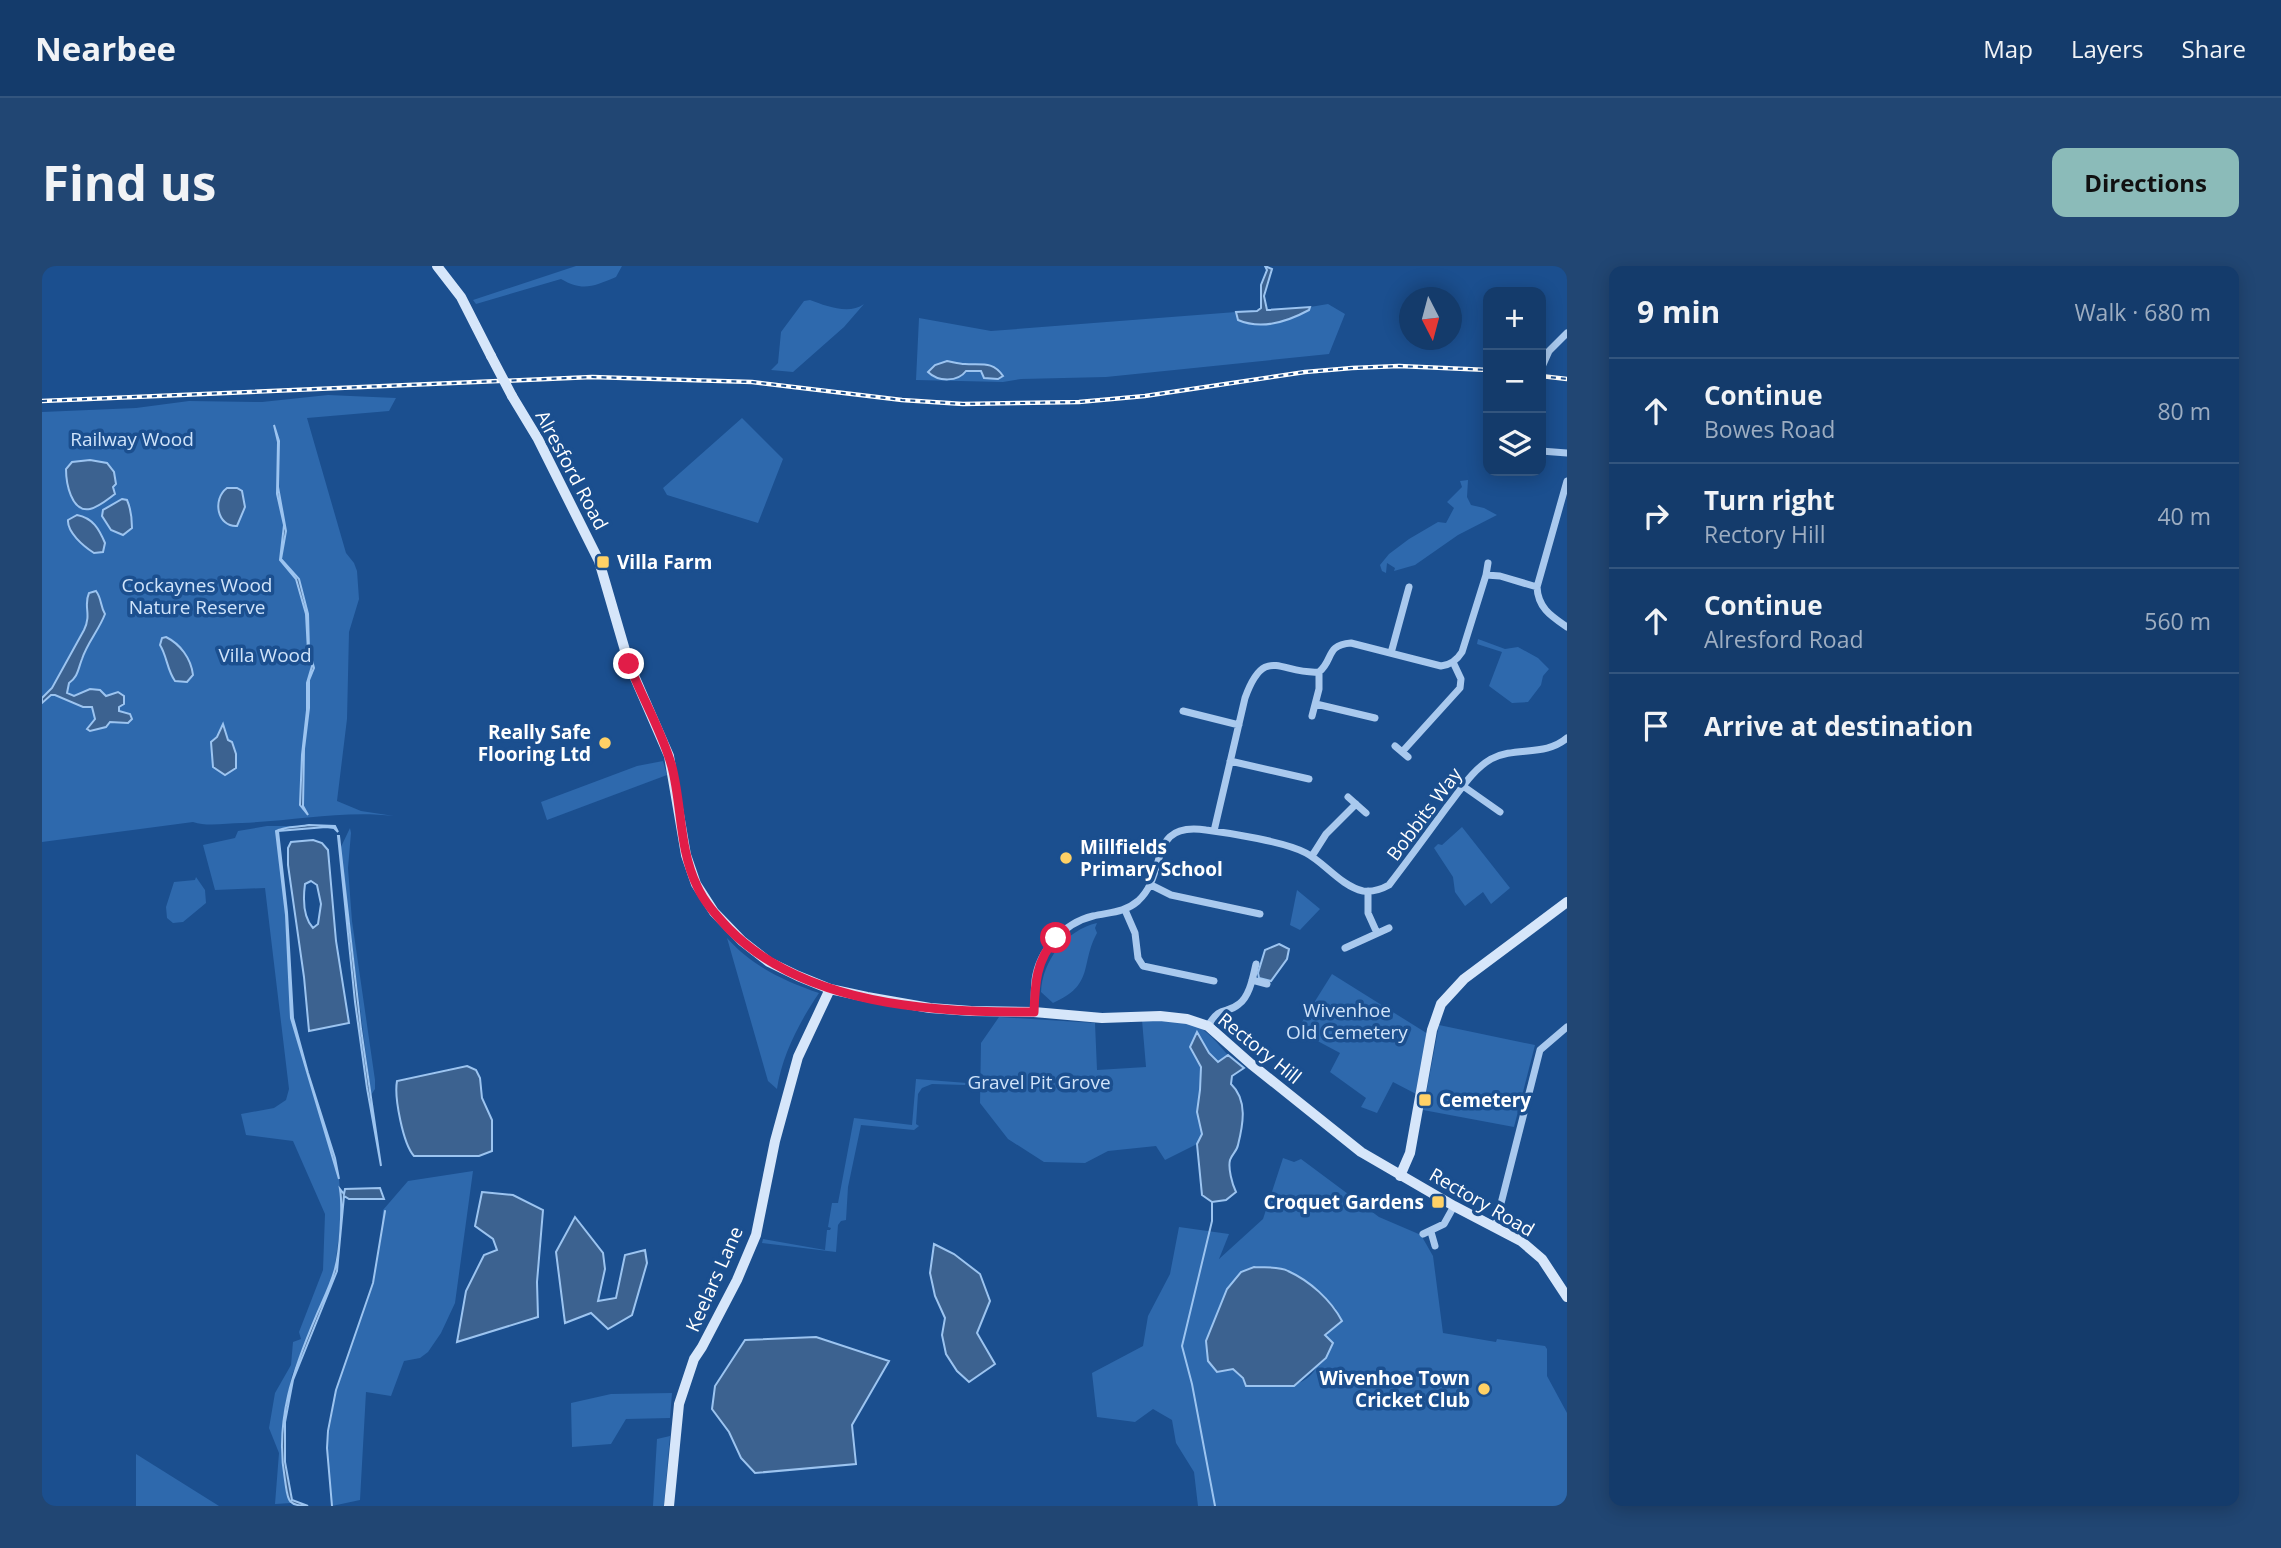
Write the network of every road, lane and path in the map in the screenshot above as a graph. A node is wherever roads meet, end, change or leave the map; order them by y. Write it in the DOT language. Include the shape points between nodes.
graph roads {
  1 [pos="437,266"];
  2 [pos="1567,333"];
  3 [pos="1546,357"];
  4 [pos="1546,451"];
  5 [pos="1567,453"];
  6 [pos="1567,481"];
  7 [pos="1488,563"];
  8 [pos="1486,575"];
  9 [pos="1536,587"];
  10 [pos="1409,592"];
  11 [pos="1567,627"];
  12 [pos="1391,653"];
  13 [pos="1453,662"];
  14 [pos="1319,672"];
  15 [pos="1316,704"];
  16 [pos="1353,713"];
  17 [pos="1187,715"];
  18 [pos="1312,716"];
  19 [pos="1375,718"];
  20 [pos="1350,722"];
  21 [pos="1239,725"];
  22 [pos="1567,738"];
  23 [pos="1402,752"];
  24 [pos="1230,761"];
  25 [pos="1306,777"];
  26 [pos="1463,786"];
  27 [pos="1348,797"];
  28 [pos="1356,804"];
  29 [pos="1501,809"];
  30 [pos="1366,813"];
  31 [pos="1214,831"];
  32 [pos="1312,856"];
  33 [pos="1150,885"];
  34 [pos="1368,891"];
  35 [pos="1567,902"];
  36 [pos="1125,910"];
  37 [pos="1257,917"];
  38 [pos="1389,928"];
  39 [pos="1377,933"];
  40 [pos="1348,944"];
  41 [pos="1256,964"];
  42 [pos="1208,969"];
  43 [pos="1252,981"];
  44 [pos="1267,984"];
  45 [pos="830,989"];
  46 [pos="989,1012"];
  47 [pos="1034,1012"];
  48 [pos="1208,1026"];
  49 [pos="1567,1027"];
  50 [pos="1400,1176"];
  51 [pos="1454,1206"];
  52 [pos="1494,1227"];
  53 [pos="1435,1246"];
  54 [pos="1567,1297"];
  55 [pos="669,1506"];
  1 -- 45 [label="street, Alresford Road, bridge" via="461,297 599,561 629,664 669,756 686,855 699,891 725,925 760,956"];
  2 -- 3 [label="street"];
  4 -- 5 [label="street"];
  6 -- 9 [label="street"];
  7 -- 8 [label="street"];
  8 -- 9 [label="street"];
  8 -- 13 [label="street" via="1462,652"];
  9 -- 11 [label="street" via="1544,610"];
  10 -- 12 [label="street"];
  12 -- 13 [label="street" via="1441,666"];
  12 -- 14 [label="street" via="1342,644 1332,649"];
  13 -- 23 [label="street" via="1460,688"];
  14 -- 15 [label="street"];
  14 -- 21 [label="street" via="1275,664 1258,672"];
  15 -- 16 [label="street"];
  15 -- 18 [label="street"];
  16 -- 19 [label="street"];
  16 -- 20 [label="street"];
  17 -- 21 [label="street"];
  21 -- 24 [label="street"];
  22 -- 26 [label="street, Bobbits Way" via="1549,748 1492,758"];
  24 -- 25 [label="street"];
  24 -- 31 [label="street"];
  26 -- 29 [label="street"];
  26 -- 34 [label="street, Bobbits Way" via="1389,885"];
  27 -- 28 [label="street"];
  28 -- 30 [label="street"];
  28 -- 32 [label="street" via="1326,834"];
  31 -- 32 [label="street"];
  31 -- 33 [label="street" via="1188,828 1168,838"];
  32 -- 34 [label="street" via="1346,883"];
  33 -- 36 [label="street"];
  33 -- 37 [label="street" via="1171,895"];
  34 -- 39 [label="street" via="1368,914"];
  35 -- 50 [label="street" via="1464,979 1441,1004 1432,1030 1410,1153"];
  36 -- 42 [label="street" via="1142,965 1211,980"];
  36 -- 47 [label="street" via="1082,920 1050,945 1035,980"];
  38 -- 39 [label="street"];
  39 -- 40 [label="street"];
  41 -- 43 [label="street"];
  43 -- 44 [label="street"];
  43 -- 48 [label="street" via="1242,1002 1222,1010"];
  45 -- 46 [label="street, Alresford Road" via="930,1008"];
  45 -- 55 [label="street, Keelars Lane" via="798,1057 756,1235 682,1392"];
  46 -- 47 [label="street, Rectory Hill"];
  47 -- 48 [label="street, Rectory Hill" via="1102,1018 1160,1016"];
  48 -- 50 [label="street, Rectory Hill" via="1329,1127"];
  49 -- 52 [label="street" via="1540,1050"];
  50 -- 51 [label="street, Rectory Road"];
  51 -- 52 [label="street, Rectory Road"];
  51 -- 53 [label="street" via="1444,1224 1427,1233"];
  52 -- 54 [label="street, Rectory Road" via="1542,1259"];
}
